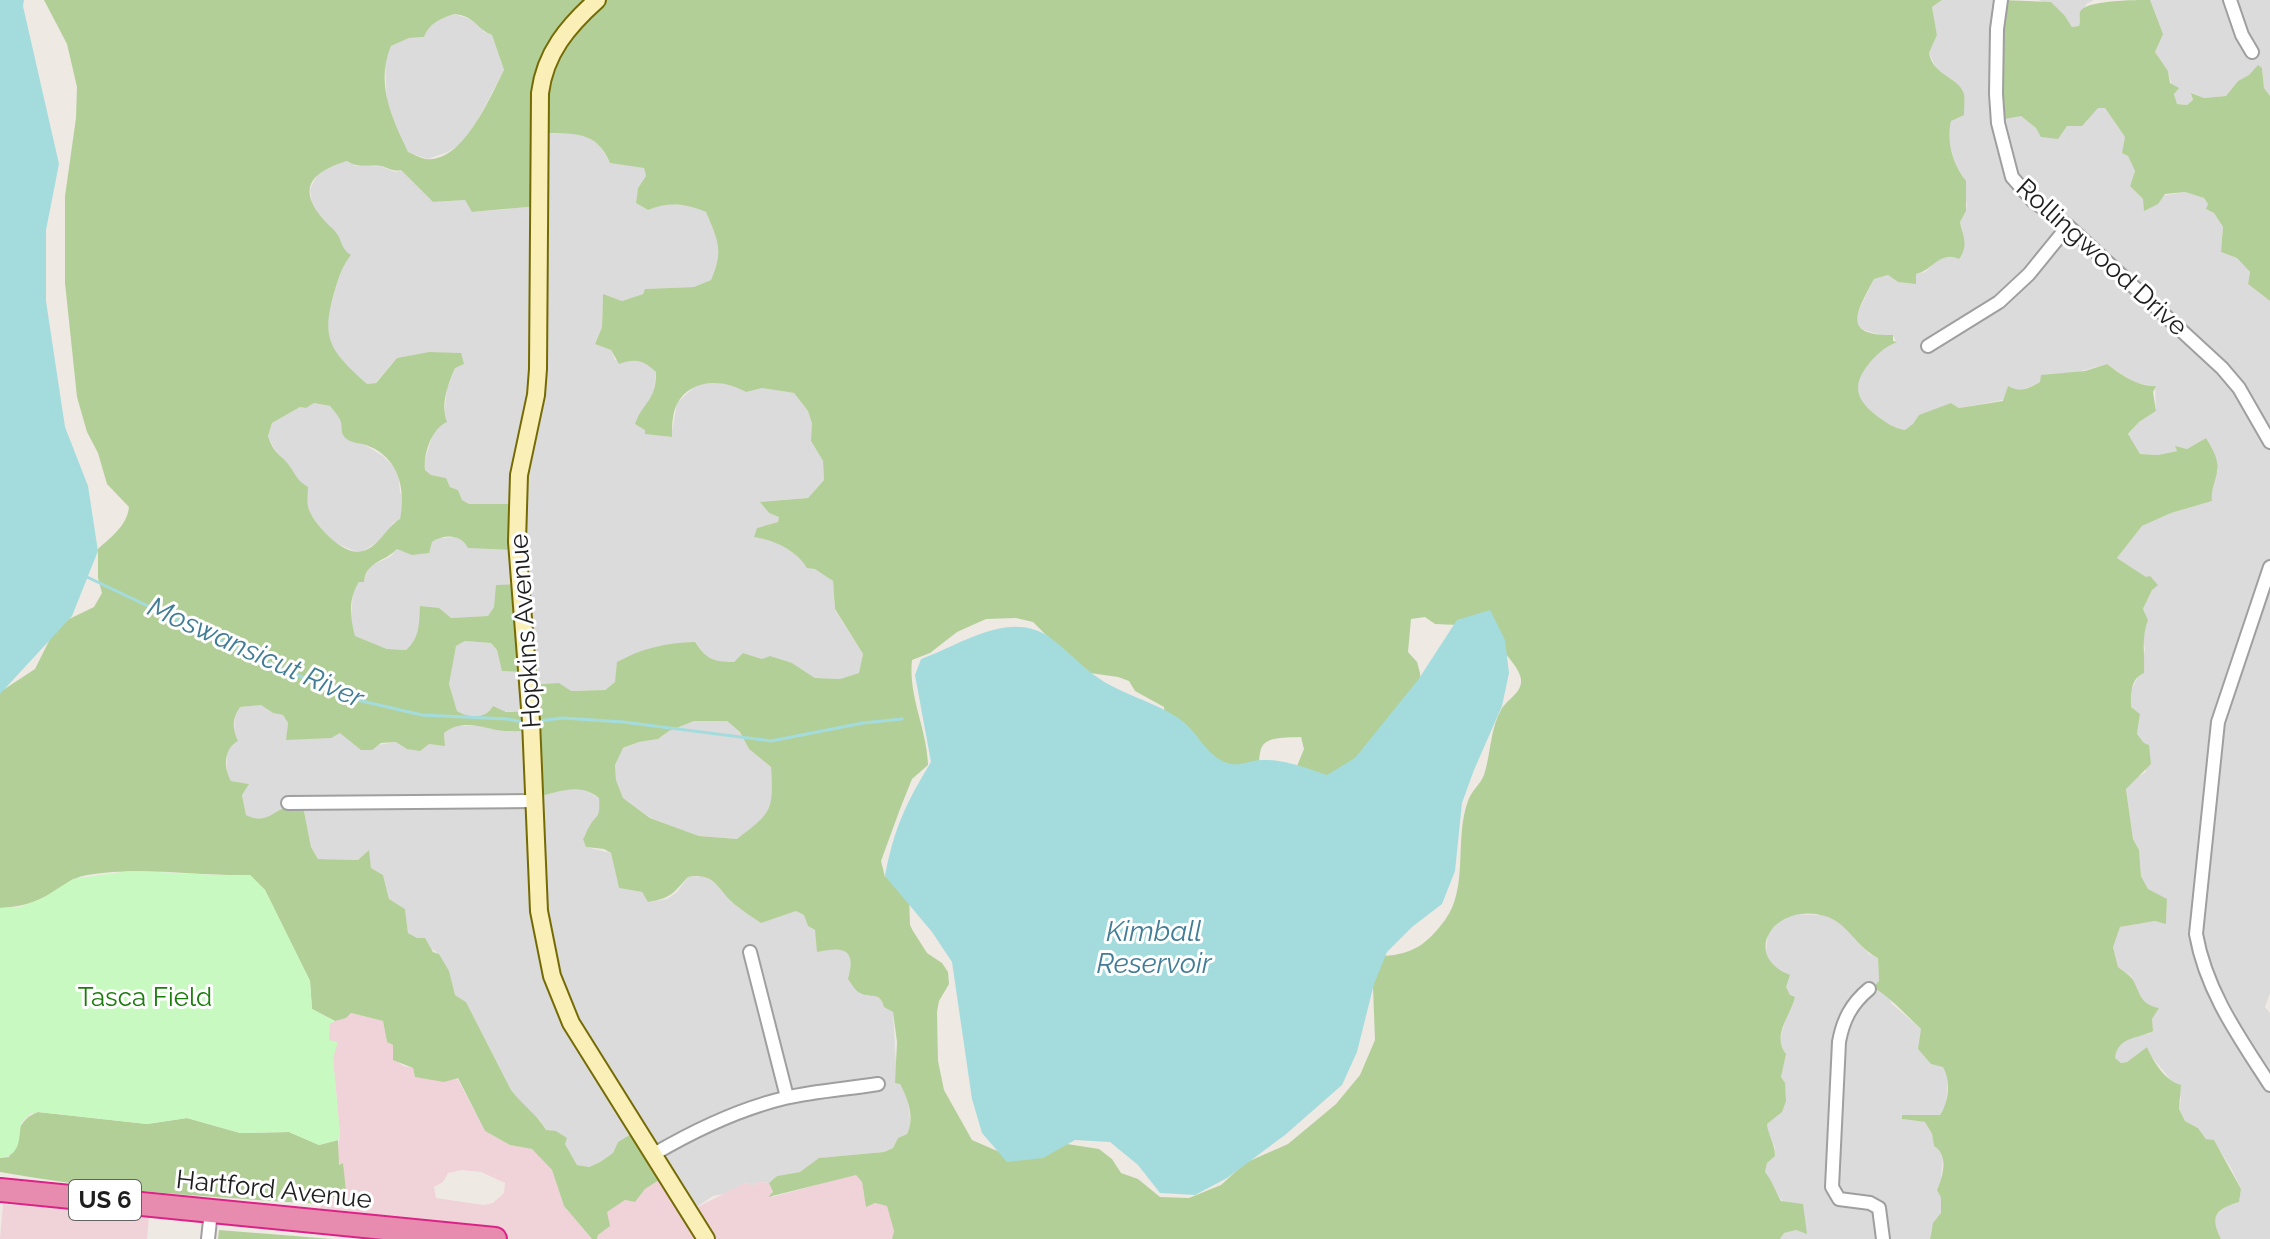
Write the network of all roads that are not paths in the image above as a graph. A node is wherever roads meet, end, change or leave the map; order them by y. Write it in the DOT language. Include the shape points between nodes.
graph roads {
  1 [pos="597,0"];
  2 [pos="2001,0"];
  3 [pos="2230,0"];
  4 [pos="2252,52"];
  5 [pos="2068,226"];
  6 [pos="1928,346"];
  7 [pos="2270,442"];
  8 [pos="2270,567"];
  9 [pos="535,801"];
  10 [pos="288,803"];
  11 [pos="750,952"];
  12 [pos="1869,989"];
  13 [pos="878,1084"];
  14 [pos="2270,1085"];
  15 [pos="787,1097"];
  16 [pos="654,1154"];
  17 [pos="0,1190"];
  18 [pos="211,1211"];
  19 [pos="454,1237"];
  20 [pos="208,1239"];
  21 [pos="495,1239"];
  22 [pos="706,1239"];
  23 [pos="1883,1239"];
  1 -- 9 [label="street, Hopkins Avenue" via="572,22 551,53 540,93 538,369 517,493"];
  2 -- 5 [label="street, Rollingwood Drive" via="1996,94 2012,177 2033,201"];
  3 -- 4 [label="street"];
  5 -- 6 [label="street" via="1999,302"];
  5 -- 7 [label="street, Rollingwood Drive" via="2222,368"];
  8 -- 14 [label="street" via="2218,722 2196,934 2209,984"];
  9 -- 10 [label="street"];
  9 -- 16 [label="street, Hopkins Avenue" via="539,911 552,976 571,1023"];
  11 -- 15 [label="street"];
  12 -- 23 [label="street" via="1842,1027 1832,1187 1839,1199 1879,1208"];
  13 -- 15 [label="street"];
  15 -- 16 [label="street" via="688,1135"];
  16 -- 22 [label="street, Hopkins Avenue"];
  17 -- 18 [label="highway, Hartford Avenue / US 6"];
  18 -- 19 [label="highway, Hartford Avenue / US 6"];
  18 -- 20 [label="street"];
  19 -- 21 [label="highway, Hartford Avenue / US 6"];
}
